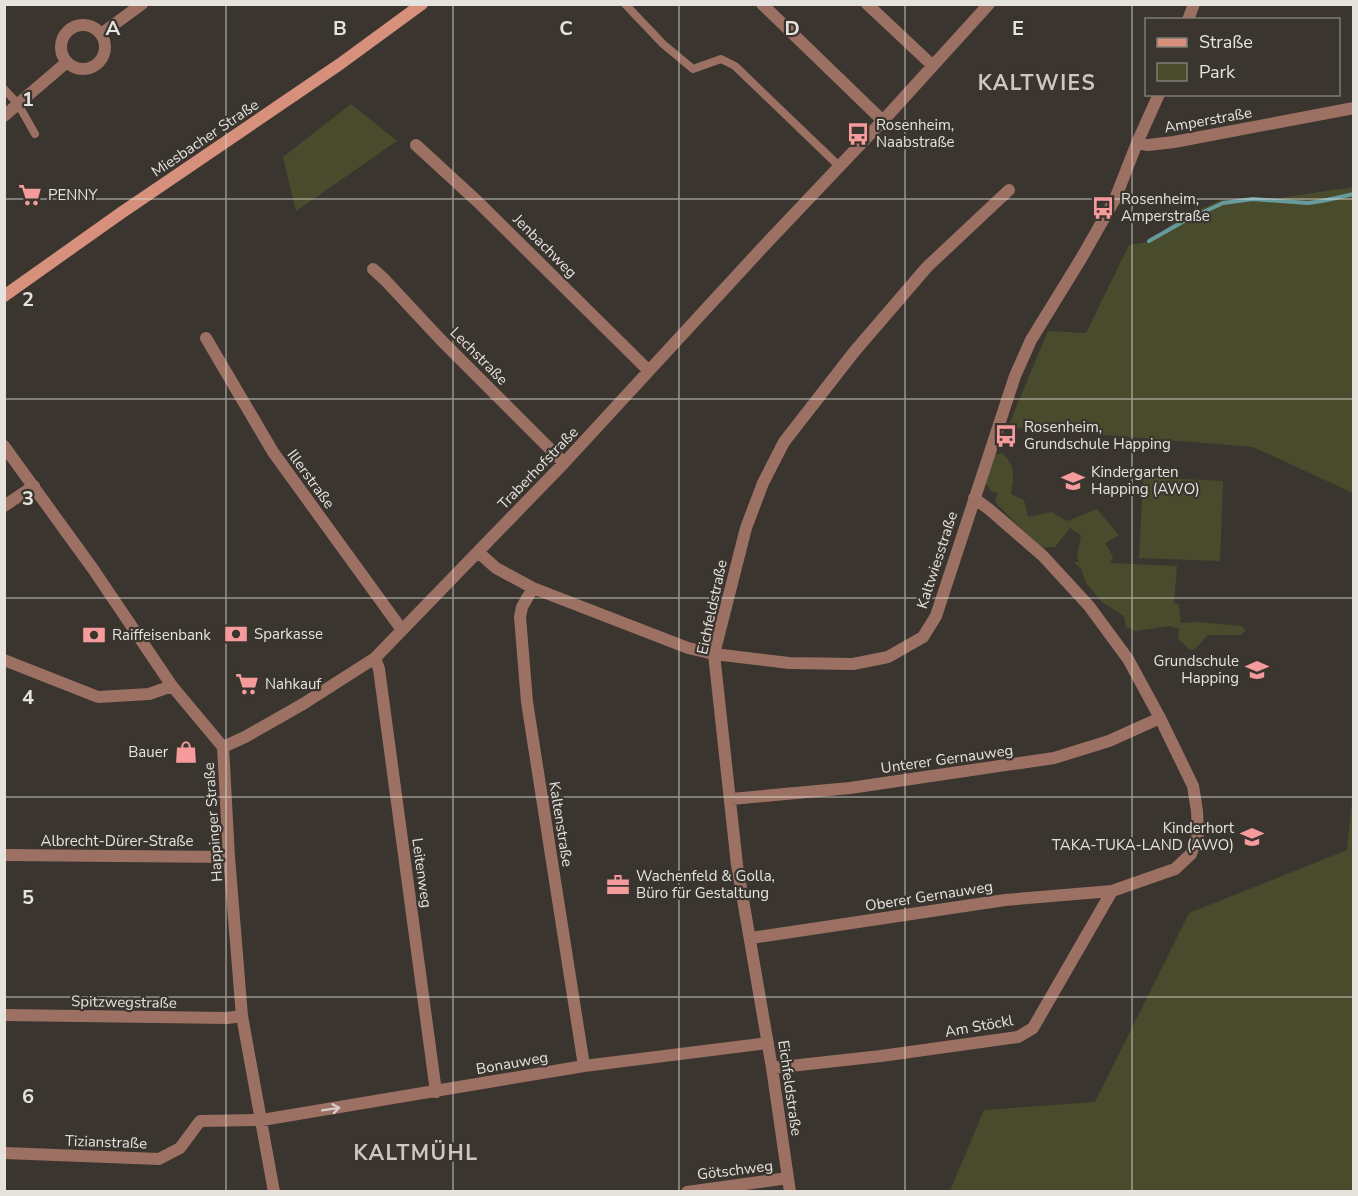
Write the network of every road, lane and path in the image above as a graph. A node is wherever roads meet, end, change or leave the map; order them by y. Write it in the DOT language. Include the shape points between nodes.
graph roads {
  1 [pos="142,4"];
  2 [pos="422,4"];
  3 [pos="625,4"];
  4 [pos="762,4"];
  5 [pos="867,4"];
  6 [pos="989,4"];
  7 [pos="101,34"];
  8 [pos="67,62"];
  9 [pos="933,66"];
  10 [pos="4,89"];
  11 [pos="1158,96"];
  12 [pos="18,104"];
  13 [pos="1353,108"];
  14 [pos="4,116"];
  15 [pos="883,120"];
  16 [pos="35,134"];
  17 [pos="1137,143"];
  18 [pos="416,145"];
  19 [pos="839,165"];
  20 [pos="1009,190"];
  21 [pos="373,270"];
  22 [pos="4,296"];
  23 [pos="206,338"];
  24 [pos="650,371"];
  25 [pos="4,446"];
  26 [pos="564,463"];
  27 [pos="34,486"];
  28 [pos="974,498"];
  29 [pos="4,506"];
  30 [pos="478,552"];
  31 [pos="532,588"];
  32 [pos="402,630"];
  33 [pos="714,654"];
  34 [pos="375,658"];
  35 [pos="4,660"];
  36 [pos="172,686"];
  37 [pos="1160,718"];
  38 [pos="223,747"];
  39 [pos="731,799"];
  40 [pos="4,855"];
  41 [pos="229,857"];
  42 [pos="1112,891"];
  43 [pos="751,938"];
  44 [pos="4,1015"];
  45 [pos="242,1016"];
  46 [pos="768,1043"];
  47 [pos="585,1066"];
  48 [pos="772,1068"];
  49 [pos="436,1092"];
  50 [pos="262,1120"];
  51 [pos="4,1153"];
  52 [pos="788,1178"];
  53 [pos="274,1191"];
  54 [pos="687,1191"];
  55 [pos="790,1191"];
  1 -- 7 [label="street"];
  2 -- 22 [label="main road, Miesbacher Straße"];
  3 -- 19 [label="lane" via="693,69 722,59 735,66"];
  4 -- 15 [label="street"];
  5 -- 9 [label="street"];
  6 -- 9 [label="street, Traberhofstraße"];
  7 -- 8 [label="street" via="105,48 100,62 80,69"];
  7 -- 8 [label="street" via="82,25 69,30 61,49"];
  8 -- 12 [label="street"];
  9 -- 15 [label="street, Traberhofstraße"];
  10 -- 12 [label="lane"];
  11 -- 17 [label="street, Kaltwiesstraße"];
  12 -- 14 [label="street"];
  12 -- 16 [label="lane"];
  13 -- 17 [label="street, Amperstraße" via="1174,142"];
  15 -- 19 [label="street, Traberhofstraße"];
  17 -- 28 [label="street, Kaltwiesstraße" via="1115,199 1031,340"];
  18 -- 24 [label="street, Jenbachweg"];
  19 -- 24 [label="street, Traberhofstraße"];
  20 -- 33 [label="street, Eichfeldstraße" via="927,267 784,442 746,528"];
  21 -- 26 [label="street, Lechstraße"];
  23 -- 32 [label="street, Illerstraße" via="273,452"];
  24 -- 26 [label="street, Traberhofstraße"];
  25 -- 27 [label="street, Happinger Straße"];
  26 -- 30 [label="street, Traberhofstraße"];
  27 -- 29 [label="street"];
  27 -- 36 [label="street, Happinger Straße"];
  28 -- 33 [label="street, Kaltwiesstraße" via="936,616 923,637 888,657 853,664 789,663"];
  28 -- 37 [label="street, Oberer Gernauweg" via="1043,556 1089,606 1128,659"];
  30 -- 31 [label="street, Kaltwiesstraße" via="496,568"];
  30 -- 32 [label="street, Traberhofstraße"];
  31 -- 33 [label="street, Kaltwiesstraße" via="688,648"];
  31 -- 47 [label="street, Kaltenstraße" via="520,617 527,702"];
  32 -- 34 [label="street, Traberhofstraße"];
  33 -- 39 [label="street, Eichfeldstraße"];
  34 -- 38 [label="street, Traberhofstraße" via="303,704"];
  34 -- 49 [label="street, Leitenweg" via="380,669"];
  35 -- 36 [label="street" via="98,697 149,694"];
  36 -- 38 [label="street, Happinger Straße"];
  37 -- 39 [label="street, Unterer Gernauweg" via="1109,741 1054,759 850,788"];
  37 -- 42 [label="street, Oberer Gernauweg" via="1193,786 1198,834 1191,854 1175,869"];
  38 -- 41 [label="street, Happinger Straße"];
  39 -- 43 [label="street, Eichfeldstraße" via="737,865"];
  40 -- 41 [label="street, Albrecht-Dürer-Straße"];
  41 -- 45 [label="street, Happinger Straße"];
  42 -- 43 [label="street, Oberer Gernauweg" via="1005,900"];
  42 -- 48 [label="street, Am Stöckl" via="1033,1028 1018,1037"];
  43 -- 46 [label="street, Eichfeldstraße"];
  44 -- 45 [label="street, Spitzwegstraße"];
  45 -- 50 [label="street, Happinger Straße"];
  46 -- 47 [label="street, Bonauweg"];
  46 -- 48 [label="street, Eichfeldstraße"];
  47 -- 49 [label="street, Bonauweg"];
  48 -- 52 [label="street, Eichfeldstraße"];
  50 -- 49 [label="street, Bonauweg, one-way"];
  50 -- 51 [label="street, Tizianstraße" via="200,1121 180,1148 159,1159"];
  50 -- 53 [label="street, Happinger Straße"];
  52 -- 54 [label="street, Götschweg"];
  52 -- 55 [label="street, Eichfeldstraße"];
}
